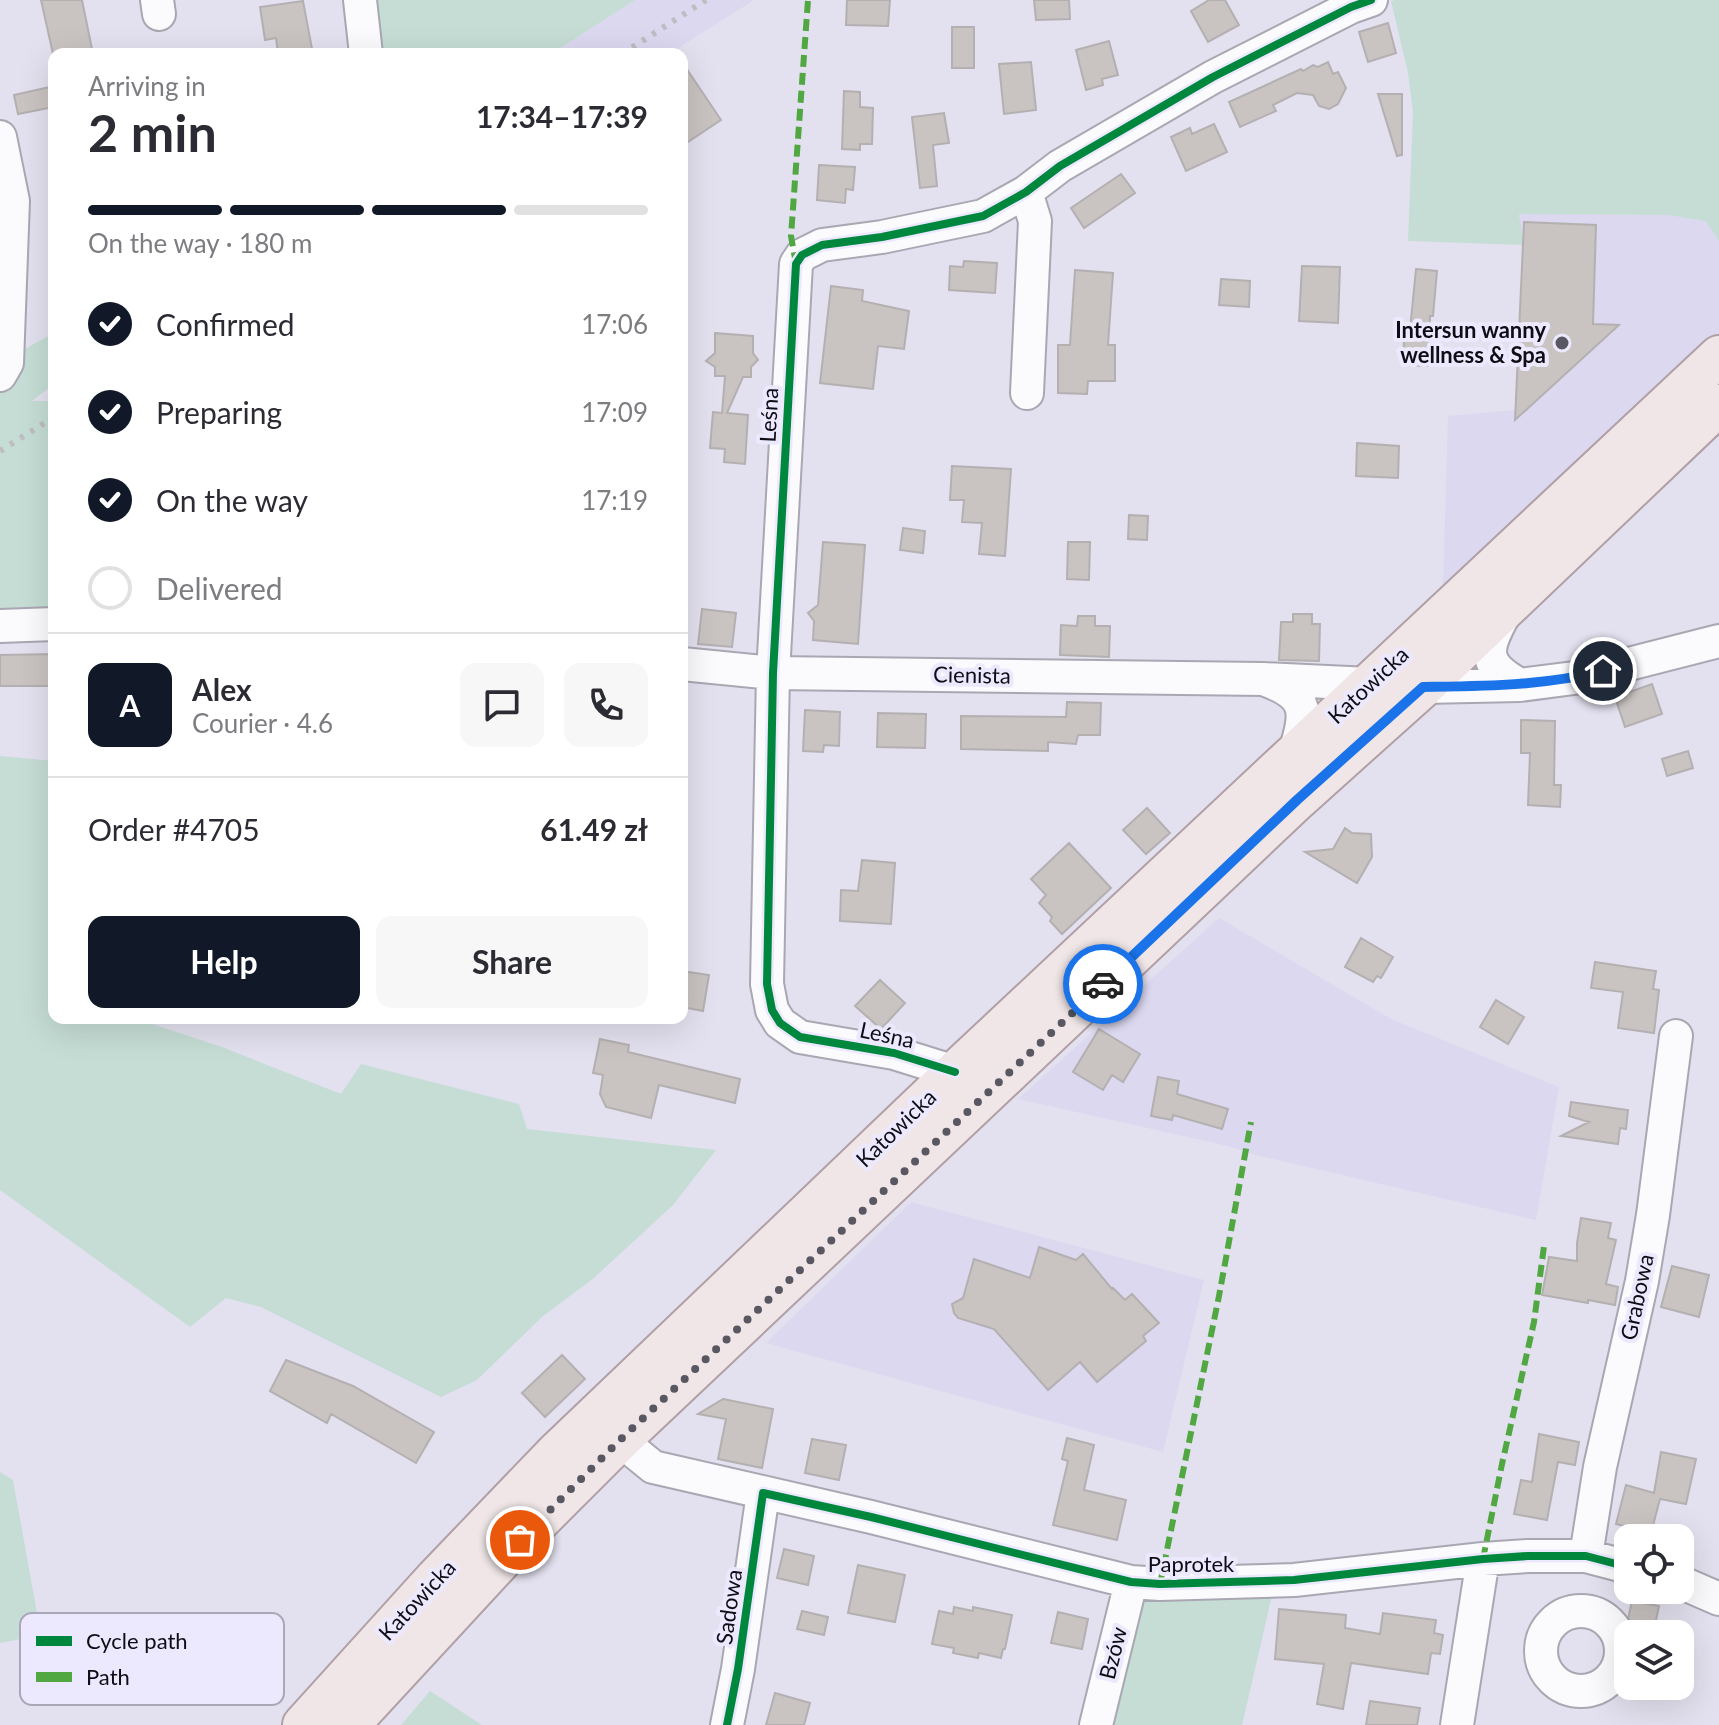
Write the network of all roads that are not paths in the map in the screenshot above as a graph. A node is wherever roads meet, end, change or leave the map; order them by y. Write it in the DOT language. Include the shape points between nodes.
graph roads {
  1 [pos="360,0"];
  2 [pos="1371,0"];
  3 [pos="365,48"];
  4 [pos="0,137"];
  5 [pos="1026,192"];
  6 [pos="1719,356"];
  7 [pos="0,375"];
  8 [pos="1027,393"];
  9 [pos="1719,405"];
  10 [pos="1511,602"];
  11 [pos="48,624"];
  12 [pos="0,626"];
  13 [pos="1719,641"];
  14 [pos="688,665"];
  15 [pos="773,673"];
  16 [pos="1263,679"];
  17 [pos="1370,684"];
  18 [pos="1520,685"];
  19 [pos="1423,687"];
  20 [pos="1294,756"];
  21 [pos="1676,1036"];
  22 [pos="955,1072"];
  23 [pos="620,1440"];
  24 [pos="763,1493"];
  25 [pos="1483,1559"];
  26 [pos="1605,1561"];
  27 [pos="1131,1582"];
  28 [pos="1694,1588"];
  29 [pos="1719,1599"];
  30 [pos="1588,1611"];
  31 [pos="303,1725"];
  32 [pos="349,1725"];
  33 [pos="727,1725"];
  34 [pos="1096,1725"];
  35 [pos="1457,1725"];
  1 -- 3 [label="street"];
  2 -- 5 [label="street, Leśna" via="1213,77 1060,166"];
  4 -- 7 [label="street" via="13,201 7,363"];
  5 -- 8 [label="street" via="1035,221"];
  5 -- 15 [label="street, Leśna" via="983,216 822,245 796,264"];
  6 -- 17 [label="main road, Katowicka"];
  9 -- 10 [label="main road, Katowicka"];
  10 -- 18 [label="street" via="1492,637 1490,655 1499,673"];
  10 -- 19 [label="main road, Katowicka"];
  11 -- 12 [label="street"];
  13 -- 18 [label="street" via="1574,678"];
  14 -- 15 [label="street, Cienista"];
  15 -- 16 [label="street, Cienista"];
  15 -- 22 [label="street, Leśna" via="767,984 772,1010 800,1037 894,1053"];
  16 -- 17 [label="street, Cienista"];
  16 -- 20 [label="street" via="1286,687 1302,707"];
  17 -- 20 [label="main road, Katowicka"];
  18 -- 19 [label="street"];
  19 -- 23 [label="main road, Katowicka"];
  20 -- 22 [label="main road, Katowicka"];
  21 -- 26 [label="street, Grabowa" via="1646,1255 1600,1467"];
  22 -- 31 [label="main road, Katowicka" via="555,1454"];
  23 -- 24 [label="street, Paprotek" via="653,1467"];
  23 -- 32 [label="main road, Katowicka"];
  24 -- 27 [label="street, Paprotek"];
  24 -- 33 [label="street, Sadowa"];
  25 -- 26 [label="street, Paprotek"];
  25 -- 27 [label="street, Paprotek" via="1294,1580"];
  25 -- 35 [label="street"];
  26 -- 30 [label="street, Grabowa"];
  27 -- 34 [label="street, Bzów"];
  28 -- 29 [label="street"];
}
